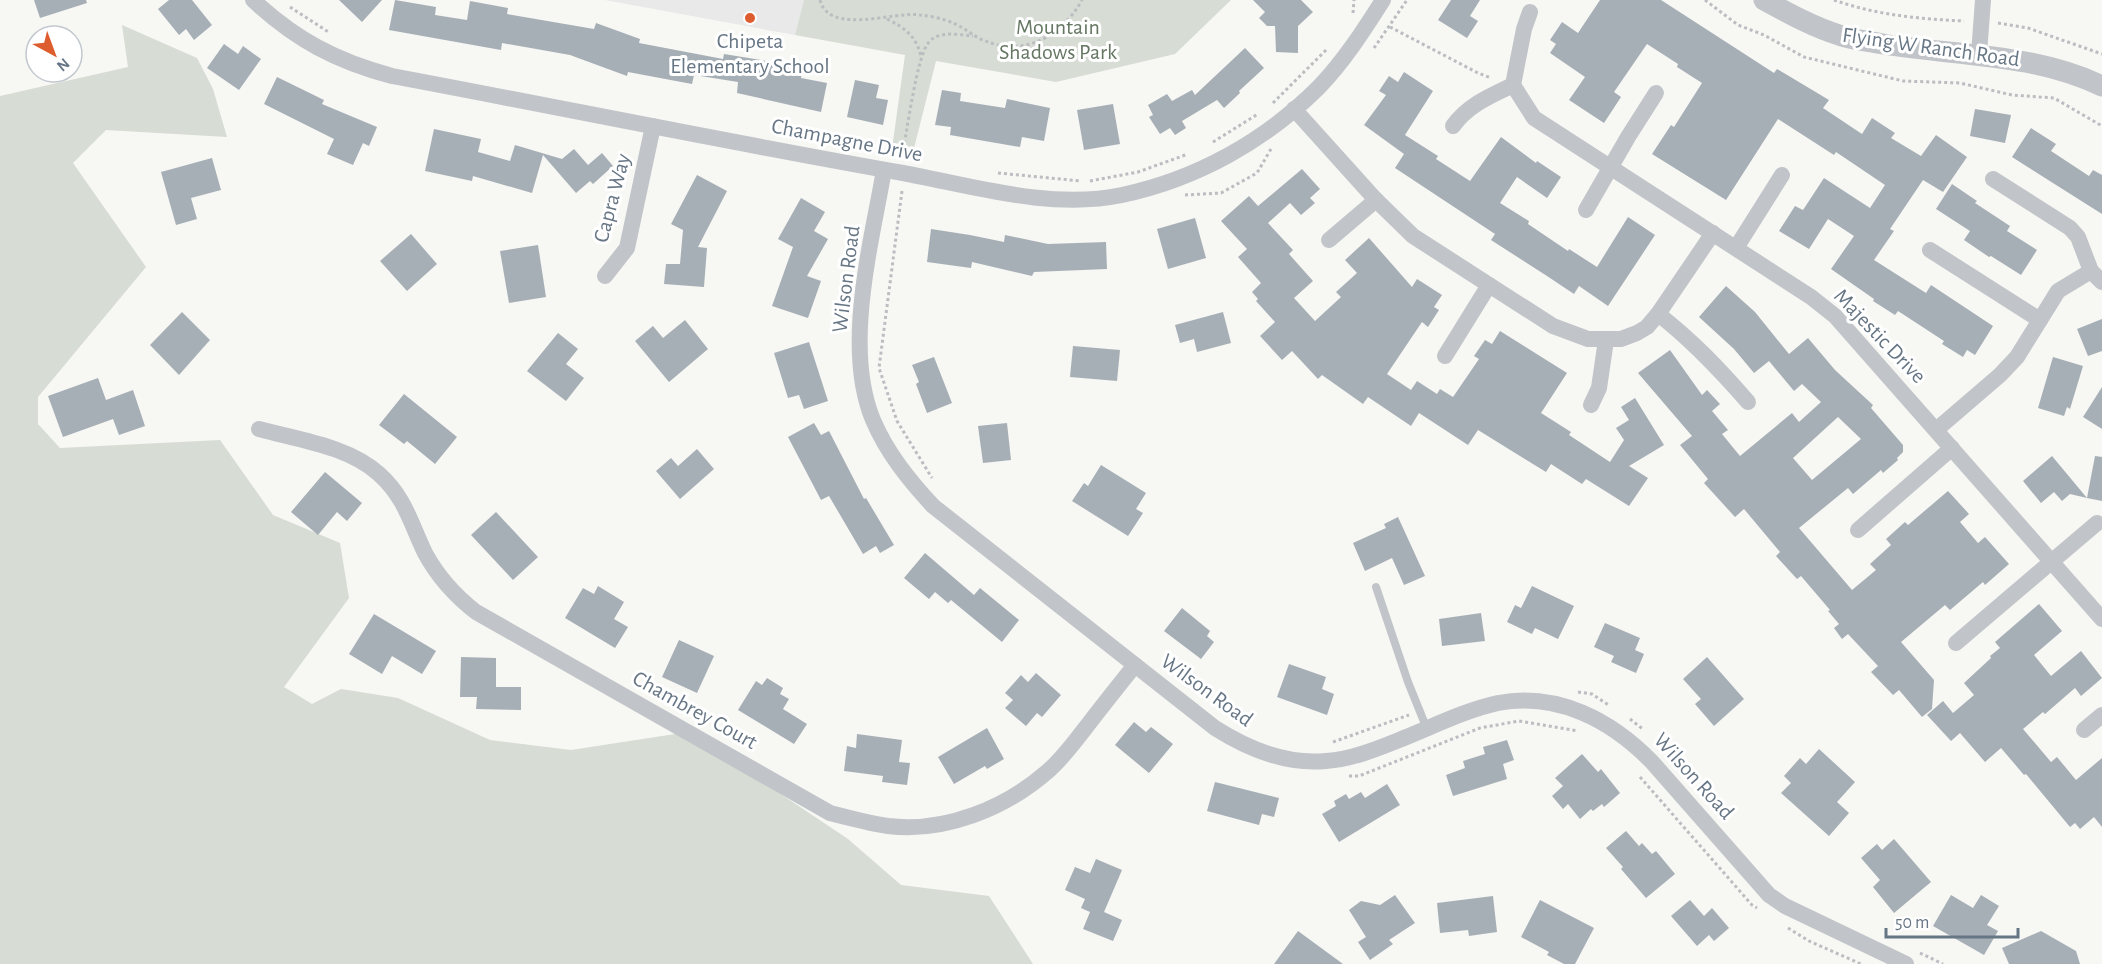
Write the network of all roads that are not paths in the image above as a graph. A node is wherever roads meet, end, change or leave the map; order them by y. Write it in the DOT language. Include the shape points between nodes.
graph roads {
  1 [pos="253,0"];
  2 [pos="1383,0"];
  3 [pos="1764,0"];
  4 [pos="1983,0"];
  5 [pos="1530,12"];
  6 [pos="1979,54"];
  7 [pos="1513,85"];
  8 [pos="2102,86"];
  9 [pos="1656,93"];
  10 [pos="1294,109"];
  11 [pos="653,126"];
  12 [pos="1453,126"];
  13 [pos="1611,168"];
  14 [pos="884,170"];
  15 [pos="1782,175"];
  16 [pos="1993,179"];
  17 [pos="1376,200"];
  18 [pos="1586,210"];
  19 [pos="1713,233"];
  20 [pos="1329,240"];
  21 [pos="1736,248"];
  22 [pos="1930,249"];
  23 [pos="605,276"];
  24 [pos="2096,276"];
  25 [pos="1489,285"];
  26 [pos="1658,314"];
  27 [pos="2040,320"];
  28 [pos="1606,340"];
  29 [pos="1445,356"];
  30 [pos="1748,402"];
  31 [pos="1591,405"];
  32 [pos="259,429"];
  33 [pos="1936,430"];
  34 [pos="1952,448"];
  35 [pos="2097,523"];
  36 [pos="1857,530"];
  37 [pos="2051,561"];
  38 [pos="1376,587"];
  39 [pos="2102,619"];
  40 [pos="1956,643"];
  41 [pos="1135,665"];
  42 [pos="2102,715"];
  43 [pos="1427,729"];
  44 [pos="2084,730"];
  45 [pos="1910,957"];
  1 -- 11 [label="street, Champagne Drive" via="303,39 357,66"];
  2 -- 10 [label="street, Champagne Drive" via="1341,60"];
  3 -- 6 [label="street, Flying W Ranch Road" via="1839,36"];
  4 -- 6 [label="street"];
  5 -- 7 [label="street"];
  6 -- 8 [label="street, Flying W Ranch Road" via="2028,61"];
  7 -- 12 [label="street" via="1462,113"];
  7 -- 13 [label="street, Majestic Drive" via="1534,118"];
  9 -- 13 [label="street"];
  10 -- 14 [label="street, Champagne Drive" via="1269,131 1209,166 1119,196 1027,196"];
  10 -- 17 [label="street"];
  11 -- 14 [label="street, Champagne Drive"];
  11 -- 23 [label="street, Capra Way" via="627,248"];
  13 -- 18 [label="street"];
  13 -- 19 [label="street, Majestic Drive"];
  14 -- 41 [label="street, Wilson Road" via="861,306 860,341 866,394 885,445 933,506"];
  15 -- 21 [label="street"];
  16 -- 24 [label="street" via="2070,228"];
  17 -- 20 [label="street"];
  17 -- 25 [label="street" via="1413,236"];
  19 -- 21 [label="street, Majestic Drive"];
  19 -- 26 [label="street"];
  21 -- 33 [label="street, Majestic Drive" via="1835,316"];
  22 -- 27 [label="street"];
  24 -- 27 [label="street" via="2058,291"];
  25 -- 28 [label="street" via="1553,326 1588,339"];
  25 -- 29 [label="street"];
  26 -- 28 [label="street" via="1637,333"];
  26 -- 30 [label="street" via="1709,359"];
  27 -- 33 [label="street" via="2017,357 2000,375"];
  28 -- 31 [label="street" via="1599,388"];
  32 -- 41 [label="street, Chambrey Court" via="331,448 379,473 408,511 439,576 476,612 830,813 863,822 922,826 977,814 1002,803 1060,759"];
  33 -- 34 [label="street, Majestic Drive"];
  34 -- 36 [label="street"];
  34 -- 37 [label="street, Majestic Drive"];
  35 -- 37 [label="street"];
  37 -- 39 [label="street, Majestic Drive"];
  37 -- 40 [label="street"];
  38 -- 43 [label="lane"];
  41 -- 43 [label="street, Wilson Road" via="1239,744 1281,758 1326,761 1349,757"];
  42 -- 44 [label="street"];
  43 -- 45 [label="street, Wilson Road" via="1508,702 1543,701 1587,714 1639,748 1769,895 1785,906"];
}
